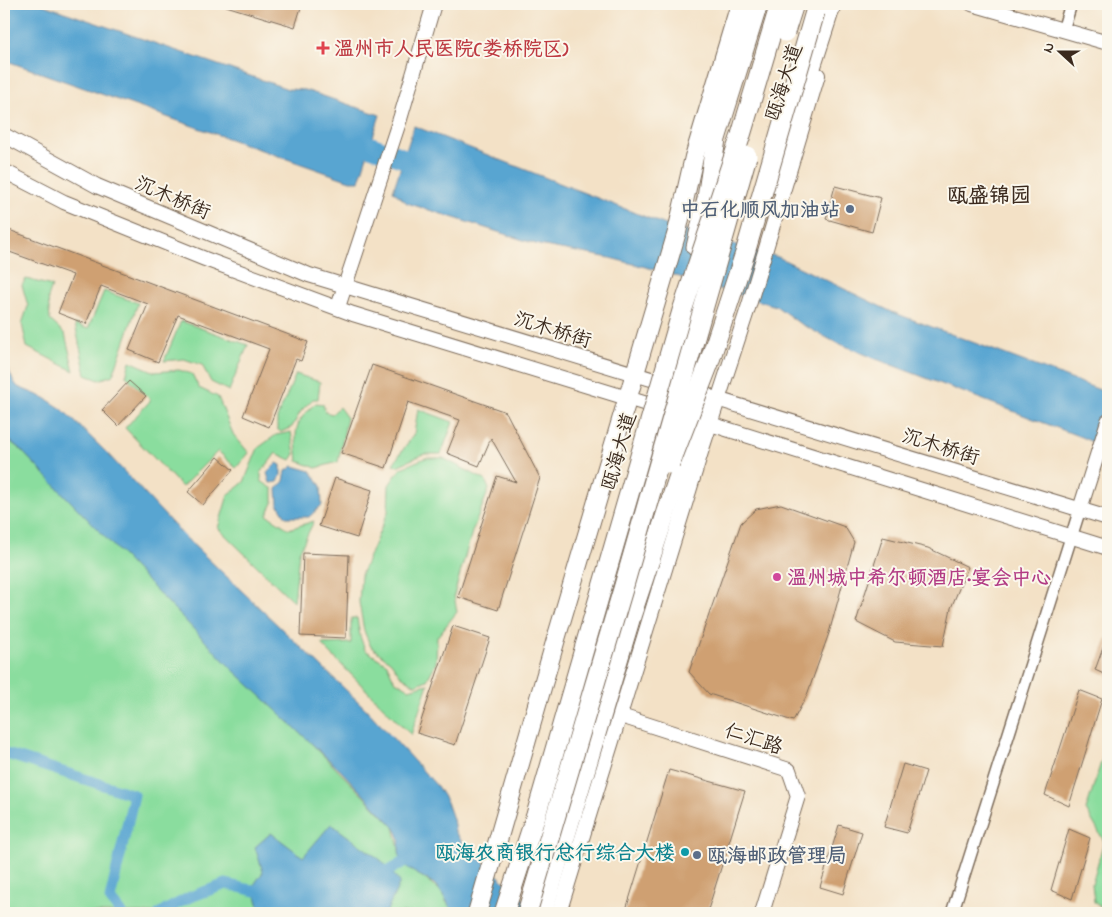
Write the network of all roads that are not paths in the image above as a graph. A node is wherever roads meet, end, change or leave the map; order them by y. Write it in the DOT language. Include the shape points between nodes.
graph roads {
  1 [pos="434,4"];
  2 [pos="740,4"];
  3 [pos="758,4"];
  4 [pos="780,4"];
  5 [pos="794,4"];
  6 [pos="840,4"];
  7 [pos="972,4"];
  8 [pos="1071,4"];
  9 [pos="821,6"];
  10 [pos="1063,30"];
  11 [pos="1108,43"];
  12 [pos="4,135"];
  13 [pos="4,171"];
  14 [pos="344,286"];
  15 [pos="742,306"];
  16 [pos="338,307"];
  17 [pos="682,311"];
  18 [pos="634,374"];
  19 [pos="627,398"];
  20 [pos="712,398"];
  21 [pos="1108,421"];
  22 [pos="705,422"];
  23 [pos="1080,509"];
  24 [pos="1108,518"];
  25 [pos="1071,537"];
  26 [pos="1108,548"];
  27 [pos="623,589"];
  28 [pos="632,615"];
  29 [pos="636,665"];
  30 [pos="621,716"];
  31 [pos="477,913"];
  32 [pos="504,913"];
  33 [pos="527,913"];
  34 [pos="543,913"];
  35 [pos="559,913"];
  36 [pos="762,913"];
  37 [pos="952,913"];
  1 -- 14 [label="street" via="400,119"];
  2 -- 18 [label="main road, 瓯海大道"];
  3 -- 17 [label="highway, bridge" via="716,139 707,198"];
  4 -- 17 [label="highway, 瓯海大道, bridge" via="741,135"];
  5 -- 27 [label="highway, 瓯海大道, bridge" via="754,130"];
  6 -- 15 [label="street" via="767,248"];
  7 -- 10 [label="street"];
  8 -- 10 [label="street"];
  9 -- 15 [label="main road, 瓯海大道" via="750,259"];
  9 -- 27 [label="highway, bridge" via="708,366"];
  10 -- 11 [label="street"];
  12 -- 14 [label="street, 沉木桥街" via="97,186 309,275"];
  13 -- 16 [label="street" via="64,202 205,259"];
  14 -- 16 [label="street"];
  14 -- 18 [label="street, 沉木桥街"];
  15 -- 20 [label="main road"];
  16 -- 19 [label="street"];
  17 -- 32 [label="highway, 瓯海大道, bridge" via="536,815"];
  18 -- 19 [label="main road, 瓯海大道"];
  18 -- 20 [label="street, 沉木桥街"];
  19 -- 22 [label="street"];
  19 -- 31 [label="main road, 瓯海大道"];
  20 -- 22 [label="main road"];
  20 -- 23 [label="street, 沉木桥街"];
  21 -- 23 [label="street"];
  22 -- 25 [label="street"];
  22 -- 28 [label="main road"];
  22 -- 29 [label="street" via="702,449"];
  23 -- 24 [label="street, 沉木桥街"];
  23 -- 25 [label="street"];
  25 -- 26 [label="street"];
  25 -- 37 [label="street"];
  27 -- 33 [label="highway, 瓯海大道, bridge"];
  28 -- 29 [label="street"];
  28 -- 34 [label="main road"];
  29 -- 30 [label="street"];
  30 -- 35 [label="street"];
  30 -- 36 [label="street, 仁汇路" via="789,770 798,796"];
}
